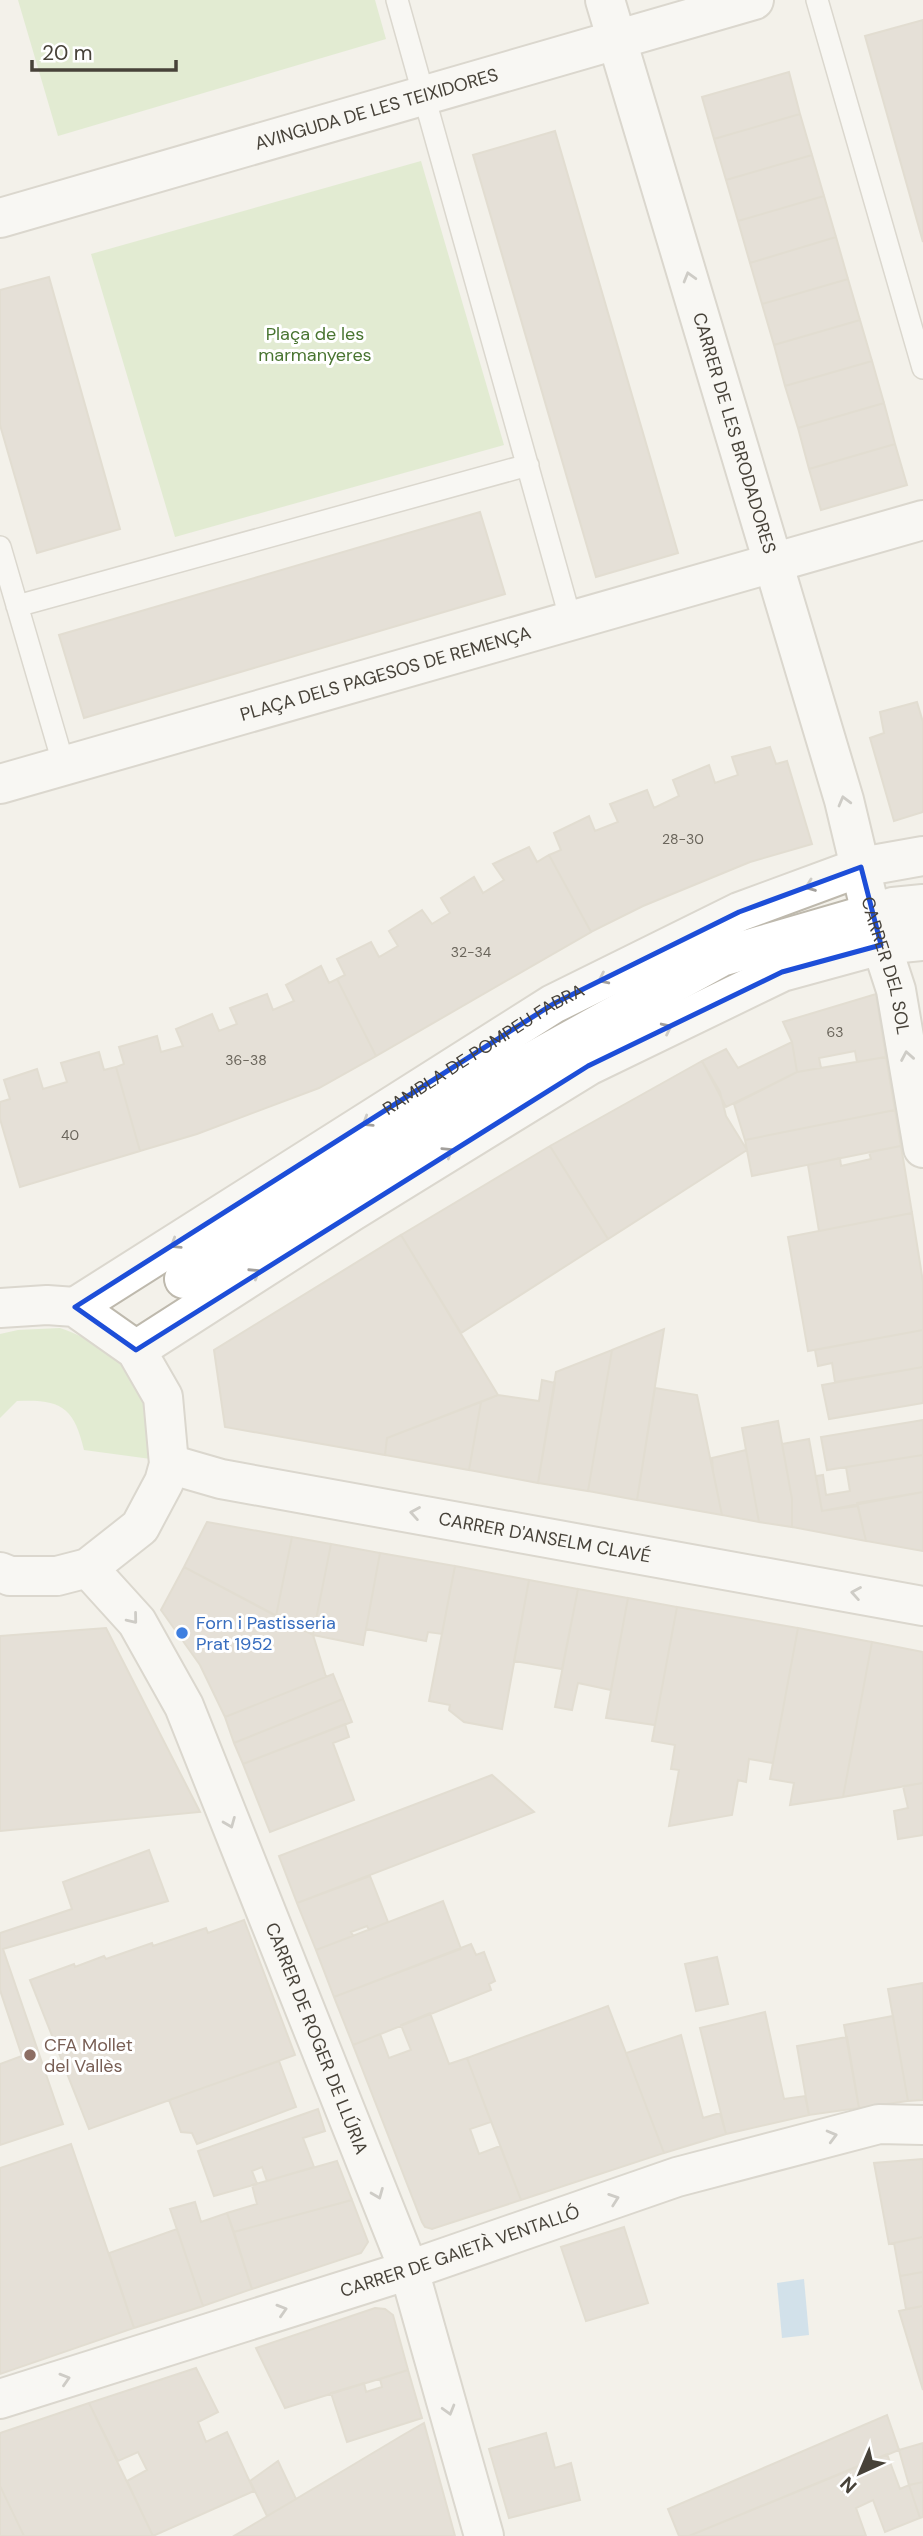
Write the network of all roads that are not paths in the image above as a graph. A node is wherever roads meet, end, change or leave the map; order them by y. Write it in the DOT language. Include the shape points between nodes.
graph roads {
  1 [pos="397,0"];
  2 [pos="605,0"];
  3 [pos="754,0"];
  4 [pos="817,0"];
  5 [pos="617,40"];
  6 [pos="424,95"];
  7 [pos="0,218"];
  8 [pos="921,355"];
  9 [pos="528,465"];
  10 [pos="923,520"];
  11 [pos="0,547"];
  12 [pos="772,563"];
  13 [pos="17,606"];
  14 [pos="571,621"];
  15 [pos="64,766"];
  16 [pos="0,784"];
  17 [pos="923,856"];
  18 [pos="860,867"];
  19 [pos="923,904"];
  20 [pos="876,929"];
  21 [pos="923,941"];
  22 [pos="923,1148"];
  23 [pos="184,1279"];
  24 [pos="75,1307"];
  25 [pos="0,1308"];
  26 [pos="136,1350"];
  27 [pos="169,1464"];
  28 [pos="88,1568"];
  29 [pos="0,1572"];
  30 [pos="923,1606"];
  31 [pos="923,2125"];
  32 [pos="409,2270"];
  33 [pos="0,2399"];
  34 [pos="484,2536"];
  1 -- 6 [label="lane"];
  2 -- 5 [label="street, CARRER DE LES BRODADORES"];
  3 -- 5 [label="street, AVINGUDA DE LES TEIXIDORES"];
  4 -- 8 [label="lane"];
  5 -- 6 [label="street, AVINGUDA DE LES TEIXIDORES"];
  12 -- 5 [label="street, CARRER DE LES BRODADORES, one-way"];
  6 -- 7 [label="street, AVINGUDA DE LES TEIXIDORES"];
  6 -- 9 [label="lane"];
  9 -- 13 [label="lane"];
  9 -- 14 [label="lane"];
  10 -- 12 [label="street, PLAÇA DELS PAGESOS DE REMENÇA"];
  11 -- 13 [label="lane"];
  12 -- 14 [label="street, PLAÇA DELS PAGESOS DE REMENÇA"];
  18 -- 12 [label="street, CARRER DE LES BRODADORES, one-way"];
  13 -- 15 [label="lane"];
  14 -- 15 [label="street, PLAÇA DELS PAGESOS DE REMENÇA"];
  15 -- 16 [label="street, PLAÇA DELS PAGESOS DE REMENÇA"];
  17 -- 18 [label="street, RAMBLA DE POMPEU FABRA"];
  18 -- 20 [label="street, CARRER DEL SOL"];
  18 -- 24 [label="street, RAMBLA DE POMPEU FABRA, one-way" via="739,912 553,1004"];
  19 -- 20 [label="street, RAMBLA DE POMPEU FABRA"];
  20 -- 21 [label="street, RAMBLA DE POMPEU FABRA"];
  22 -- 20 [label="street, CARRER DEL SOL, one-way" via="896,990"];
  20 -- 23 [label="street, RAMBLA DE POMPEU FABRA" via="721,957 500,1079"];
  26 -- 20 [label="street, RAMBLA DE POMPEU FABRA, one-way" via="588,1066"];
  24 -- 25 [label="street"];
  24 -- 26 [label="street"];
  26 -- 27 [label="street" via="163,1397"];
  27 -- 28 [label="street" via="140,1527"];
  30 -- 27 [label="street, CARRER D'ANSELM CLAVÉ, one-way" via="221,1479"];
  28 -- 29 [label="street" via="57,1576"];
  28 -- 32 [label="street, CARRER DE ROGER DE LLÚRIA, one-way" via="137,1622 184,1706"];
  32 -- 31 [label="street, CARRER DE GAIETÀ VENTALLÓ, one-way" via="677,2177 879,2124"];
  33 -- 32 [label="street, CARRER DE GAIETÀ VENTALLÓ, one-way"];
  32 -- 34 [label="street, CARRER DE ROGER DE LLÚRIA, one-way"];
}
